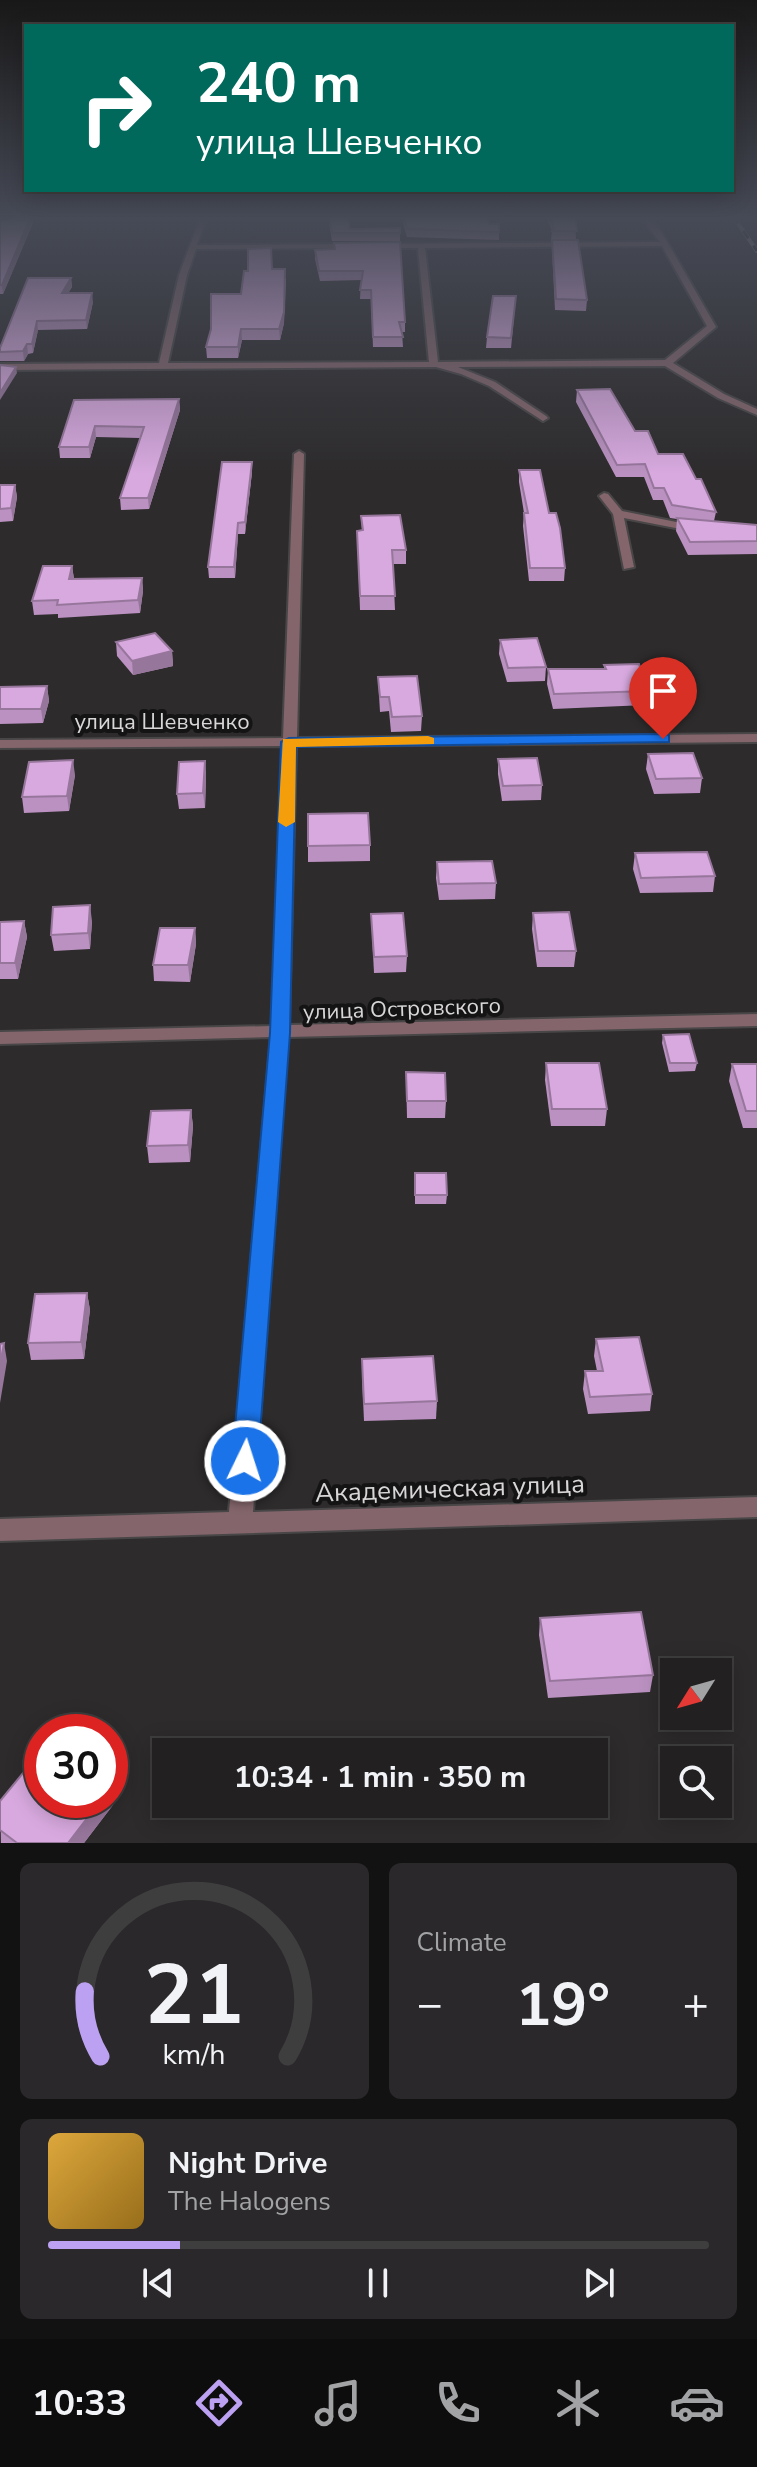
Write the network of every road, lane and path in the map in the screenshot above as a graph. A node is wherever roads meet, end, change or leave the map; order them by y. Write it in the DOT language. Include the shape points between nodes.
graph roads {
  1 [pos="177,302"];
  2 [pos="427,302"];
  3 [pos="697,302"];
  4 [pos="667,363"];
  5 [pos="434,364"];
  6 [pos="163,365"];
  7 [pos="0,367"];
  8 [pos="757,412"];
  9 [pos="543,418"];
  10 [pos="299,454"];
  11 [pos="604,496"];
  12 [pos="618,514"];
  13 [pos="715,530"];
  14 [pos="628,567"];
  15 [pos="757,738"];
  16 [pos="289,742"];
  17 [pos="0,744"];
  18 [pos="757,1020"];
  19 [pos="280,1033"];
  20 [pos="0,1038"];
  21 [pos="757,1507"];
  22 [pos="240,1522"];
  23 [pos="0,1530"];
  1 -- 6 [label="street"];
  2 -- 5 [label="street"];
  3 -- 4 [label="street" via="712,327"];
  4 -- 5 [label="street"];
  4 -- 8 [label="street"];
  5 -- 6 [label="street"];
  5 -- 9 [label="street" via="509,391"];
  6 -- 7 [label="street"];
  10 -- 16 [label="street"];
  11 -- 12 [label="street"];
  12 -- 13 [label="street"];
  12 -- 14 [label="street"];
  15 -- 16 [label="street, улица Шевченко"];
  16 -- 17 [label="street, улица Шевченко"];
  16 -- 19 [label="street"];
  18 -- 19 [label="street, улица Островского"];
  19 -- 20 [label="street, улица Островского"];
  19 -- 22 [label="street"];
  21 -- 22 [label="street, Академическая улица"];
  22 -- 23 [label="street, Академическая улица"];
}
